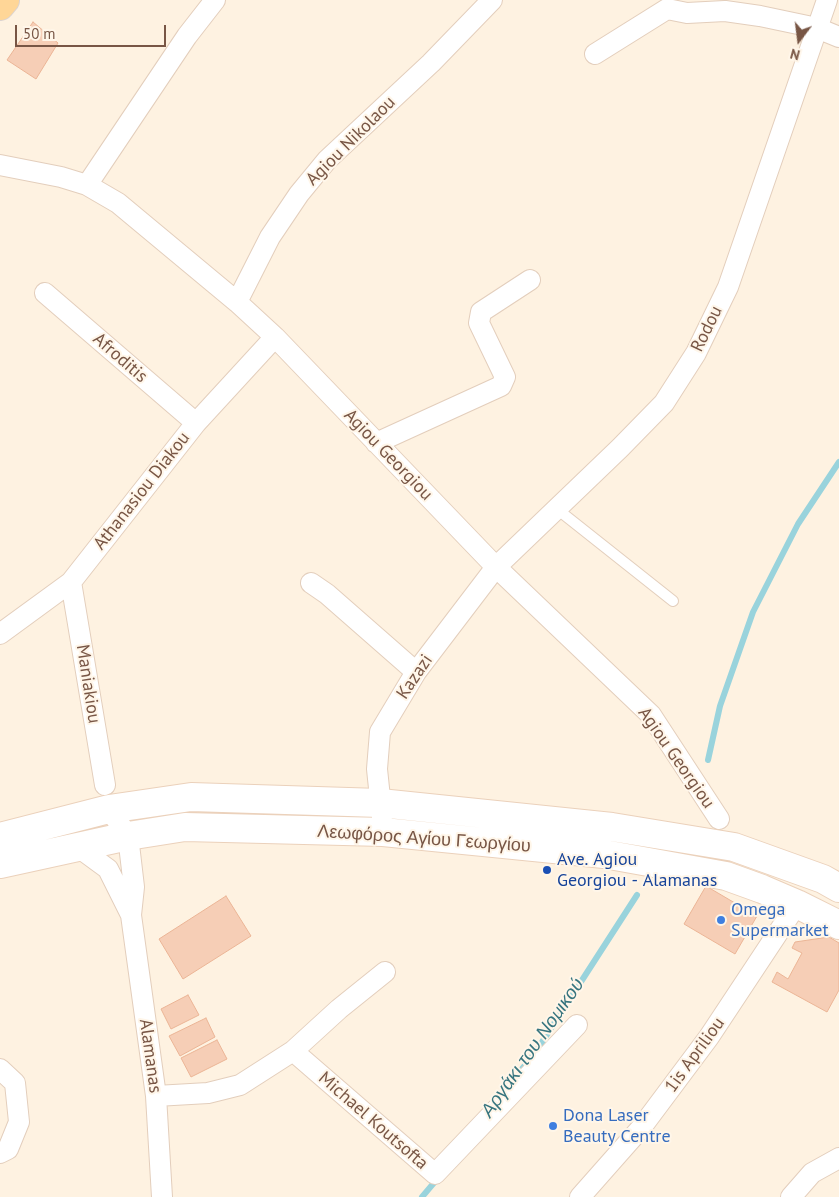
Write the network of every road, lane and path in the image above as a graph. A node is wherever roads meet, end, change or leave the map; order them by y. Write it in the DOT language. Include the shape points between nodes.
graph roads {
  1 [pos="5,0"];
  2 [pos="215,0"];
  3 [pos="492,0"];
  4 [pos="647,0"];
  5 [pos="827,0"];
  6 [pos="0,6"];
  7 [pos="666,8"];
  8 [pos="817,28"];
  9 [pos="839,37"];
  10 [pos="595,54"];
  11 [pos="0,165"];
  12 [pos="87,185"];
  13 [pos="530,280"];
  14 [pos="45,293"];
  15 [pos="237,302"];
  16 [pos="275,337"];
  17 [pos="196,423"];
  18 [pos="376,443"];
  19 [pos="557,509"];
  20 [pos="496,567"];
  21 [pos="71,582"];
  22 [pos="311,584"];
  23 [pos="673,601"];
  24 [pos="0,634"];
  25 [pos="416,672"];
  26 [pos="107,797"];
  27 [pos="380,804"];
  28 [pos="719,819"];
  29 [pos="383,832"];
  30 [pos="128,836"];
  31 [pos="0,837"];
  32 [pos="78,847"];
  33 [pos="0,864"];
  34 [pos="839,888"];
  35 [pos="797,904"];
  36 [pos="131,915"];
  37 [pos="839,925"];
  38 [pos="385,972"];
  39 [pos="576,1025"];
  40 [pos="293,1051"];
  41 [pos="0,1069"];
  42 [pos="156,1096"];
  43 [pos="0,1153"];
  44 [pos="839,1158"];
  45 [pos="162,1197"];
  46 [pos="580,1197"];
  47 [pos="791,1197"];
  1 -- 6 [label="main road"];
  2 -- 12 [label="street"];
  3 -- 15 [label="street, Agiou Nikolaou" via="327,160 270,237"];
  4 -- 7 [label="street"];
  5 -- 8 [label="street, Rodou"];
  7 -- 8 [label="street" via="687,13 725,11"];
  7 -- 10 [label="street"];
  8 -- 9 [label="street"];
  8 -- 19 [label="street, Rodou" via="728,287 696,353 664,403"];
  11 -- 12 [label="street, Agiou Georgiou"];
  12 -- 15 [label="street, Agiou Georgiou" via="118,203"];
  13 -- 18 [label="street" via="481,312 480,323 505,377 501,386"];
  14 -- 17 [label="street, Afroditis"];
  15 -- 16 [label="street, Agiou Georgiou"];
  16 -- 17 [label="street, Athanasiou Diakou"];
  16 -- 18 [label="street, Agiou Georgiou"];
  17 -- 21 [label="street, Athanasiou Diakou"];
  18 -- 20 [label="street, Agiou Georgiou"];
  19 -- 20 [label="street, Rodou"];
  19 -- 23 [label="lane"];
  20 -- 25 [label="street, Kazazi"];
  20 -- 28 [label="street, Agiou Georgiou" via="651,716"];
  21 -- 24 [label="street, Athanasiou Diakou"];
  21 -- 26 [label="street, Maniakiou"];
  22 -- 25 [label="street" via="327,594"];
  25 -- 27 [label="street, Kazazi" via="380,732 377,769"];
  26 -- 27 [label="main road, Λεωφόρος Αγίου Γεωργίου"];
  26 -- 30 [label="street"];
  26 -- 31 [label="main road, Λεωφόρος Αγίου Γεωργίου"];
  27 -- 29 [label="street, Kazazi"];
  27 -- 34 [label="main road, Λεωφόρος Αγίου Γεωργίου" via="612,827 734,847 823,879"];
  29 -- 30 [label="main road, Λεωφόρος Αγίου Γεωργίου" via="185,827"];
  29 -- 35 [label="main road, Λεωφόρος Αγίου Γεωργίου" via="604,854 726,876"];
  30 -- 32 [label="main road, Λεωφόρος Αγίου Γεωργίου"];
  30 -- 36 [label="street, Alamanas" via="134,887"];
  32 -- 33 [label="main road, Λεωφόρος Αγίου Γεωργίου"];
  32 -- 36 [label="street, Alamanas" via="108,869"];
  35 -- 37 [label="main road, Λεωφόρος Αγίου Γεωργίου"];
  35 -- 46 [label="street, 1is Apriliou" via="709,1037 641,1128"];
  36 -- 42 [label="street, Alamanas"];
  38 -- 40 [label="street"];
  39 -- 40 [label="street, Michael Koutsofta" via="435,1174"];
  40 -- 42 [label="street" via="240,1085 208,1093"];
  41 -- 43 [label="street" via="15,1083 19,1122 8,1149"];
  42 -- 45 [label="street, Alamanas"];
  44 -- 47 [label="street" via="812,1174"];
}
